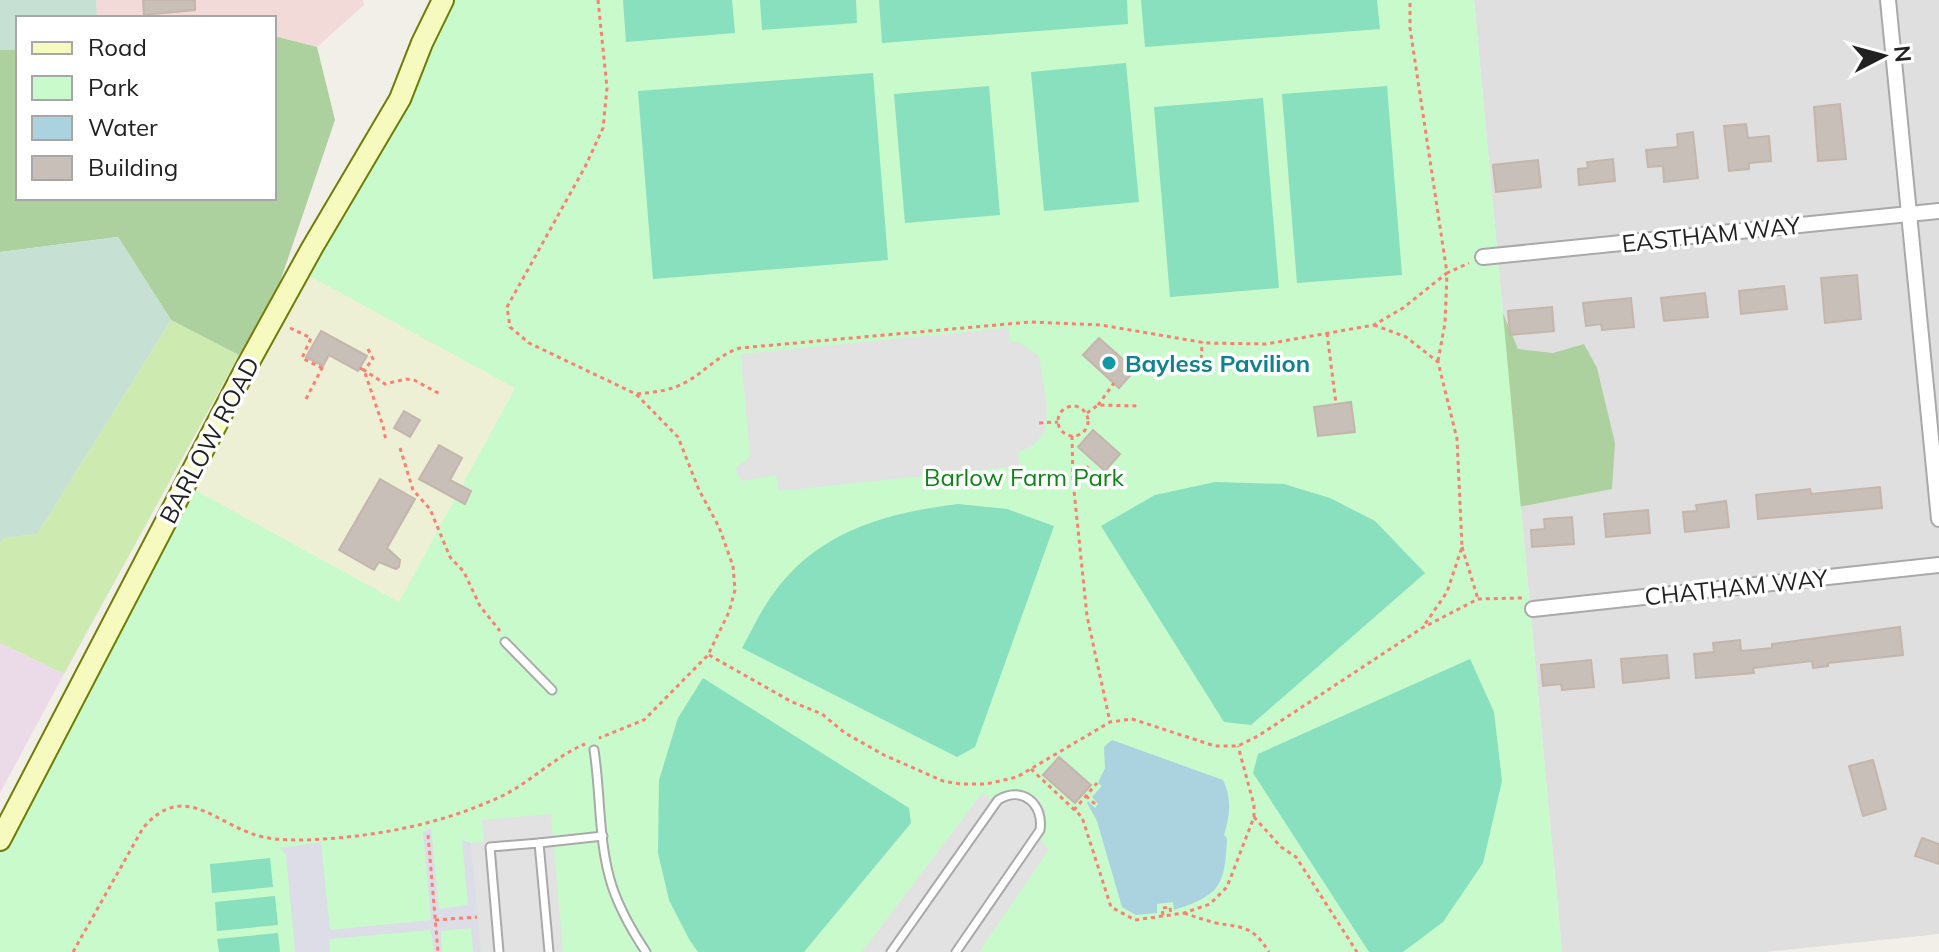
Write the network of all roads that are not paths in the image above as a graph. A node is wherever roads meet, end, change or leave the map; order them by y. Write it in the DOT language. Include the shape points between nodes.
graph roads {
  1 [pos="429,0"];
  2 [pos="443,0"];
  3 [pos="1888,0"];
  4 [pos="422,43"];
  5 [pos="1939,211"];
  6 [pos="1909,214"];
  7 [pos="1483,257"];
  8 [pos="1939,519"];
  9 [pos="1939,565"];
  10 [pos="1533,609"];
  11 [pos="505,642"];
  12 [pos="552,690"];
  13 [pos="594,750"];
  14 [pos="603,836"];
  15 [pos="0,840"];
  16 [pos="539,843"];
  17 [pos="499,952"];
  18 [pos="549,952"];
  19 [pos="646,952"];
  20 [pos="891,952"];
  21 [pos="956,952"];
  1 -- 4 [label="street, BARLOW ROAD"];
  2 -- 4 [label="street, BARLOW ROAD"];
  3 -- 6 [label="street"];
  4 -- 15 [label="street, BARLOW ROAD" via="400,99 273,319"];
  5 -- 6 [label="street, EASTHAM WAY"];
  6 -- 7 [label="street, EASTHAM WAY"];
  6 -- 8 [label="street"];
  9 -- 10 [label="street, CHATHAM WAY"];
  11 -- 12 [label="lane"];
  13 -- 14 [label="lane"];
  14 -- 16 [label="lane"];
  14 -- 19 [label="lane" via="611,883"];
  16 -- 17 [label="lane" via="490,847"];
  16 -- 18 [label="lane"];
  20 -- 21 [label="lane" via="998,800 1026,796 1038,808 1040,830"];
}
